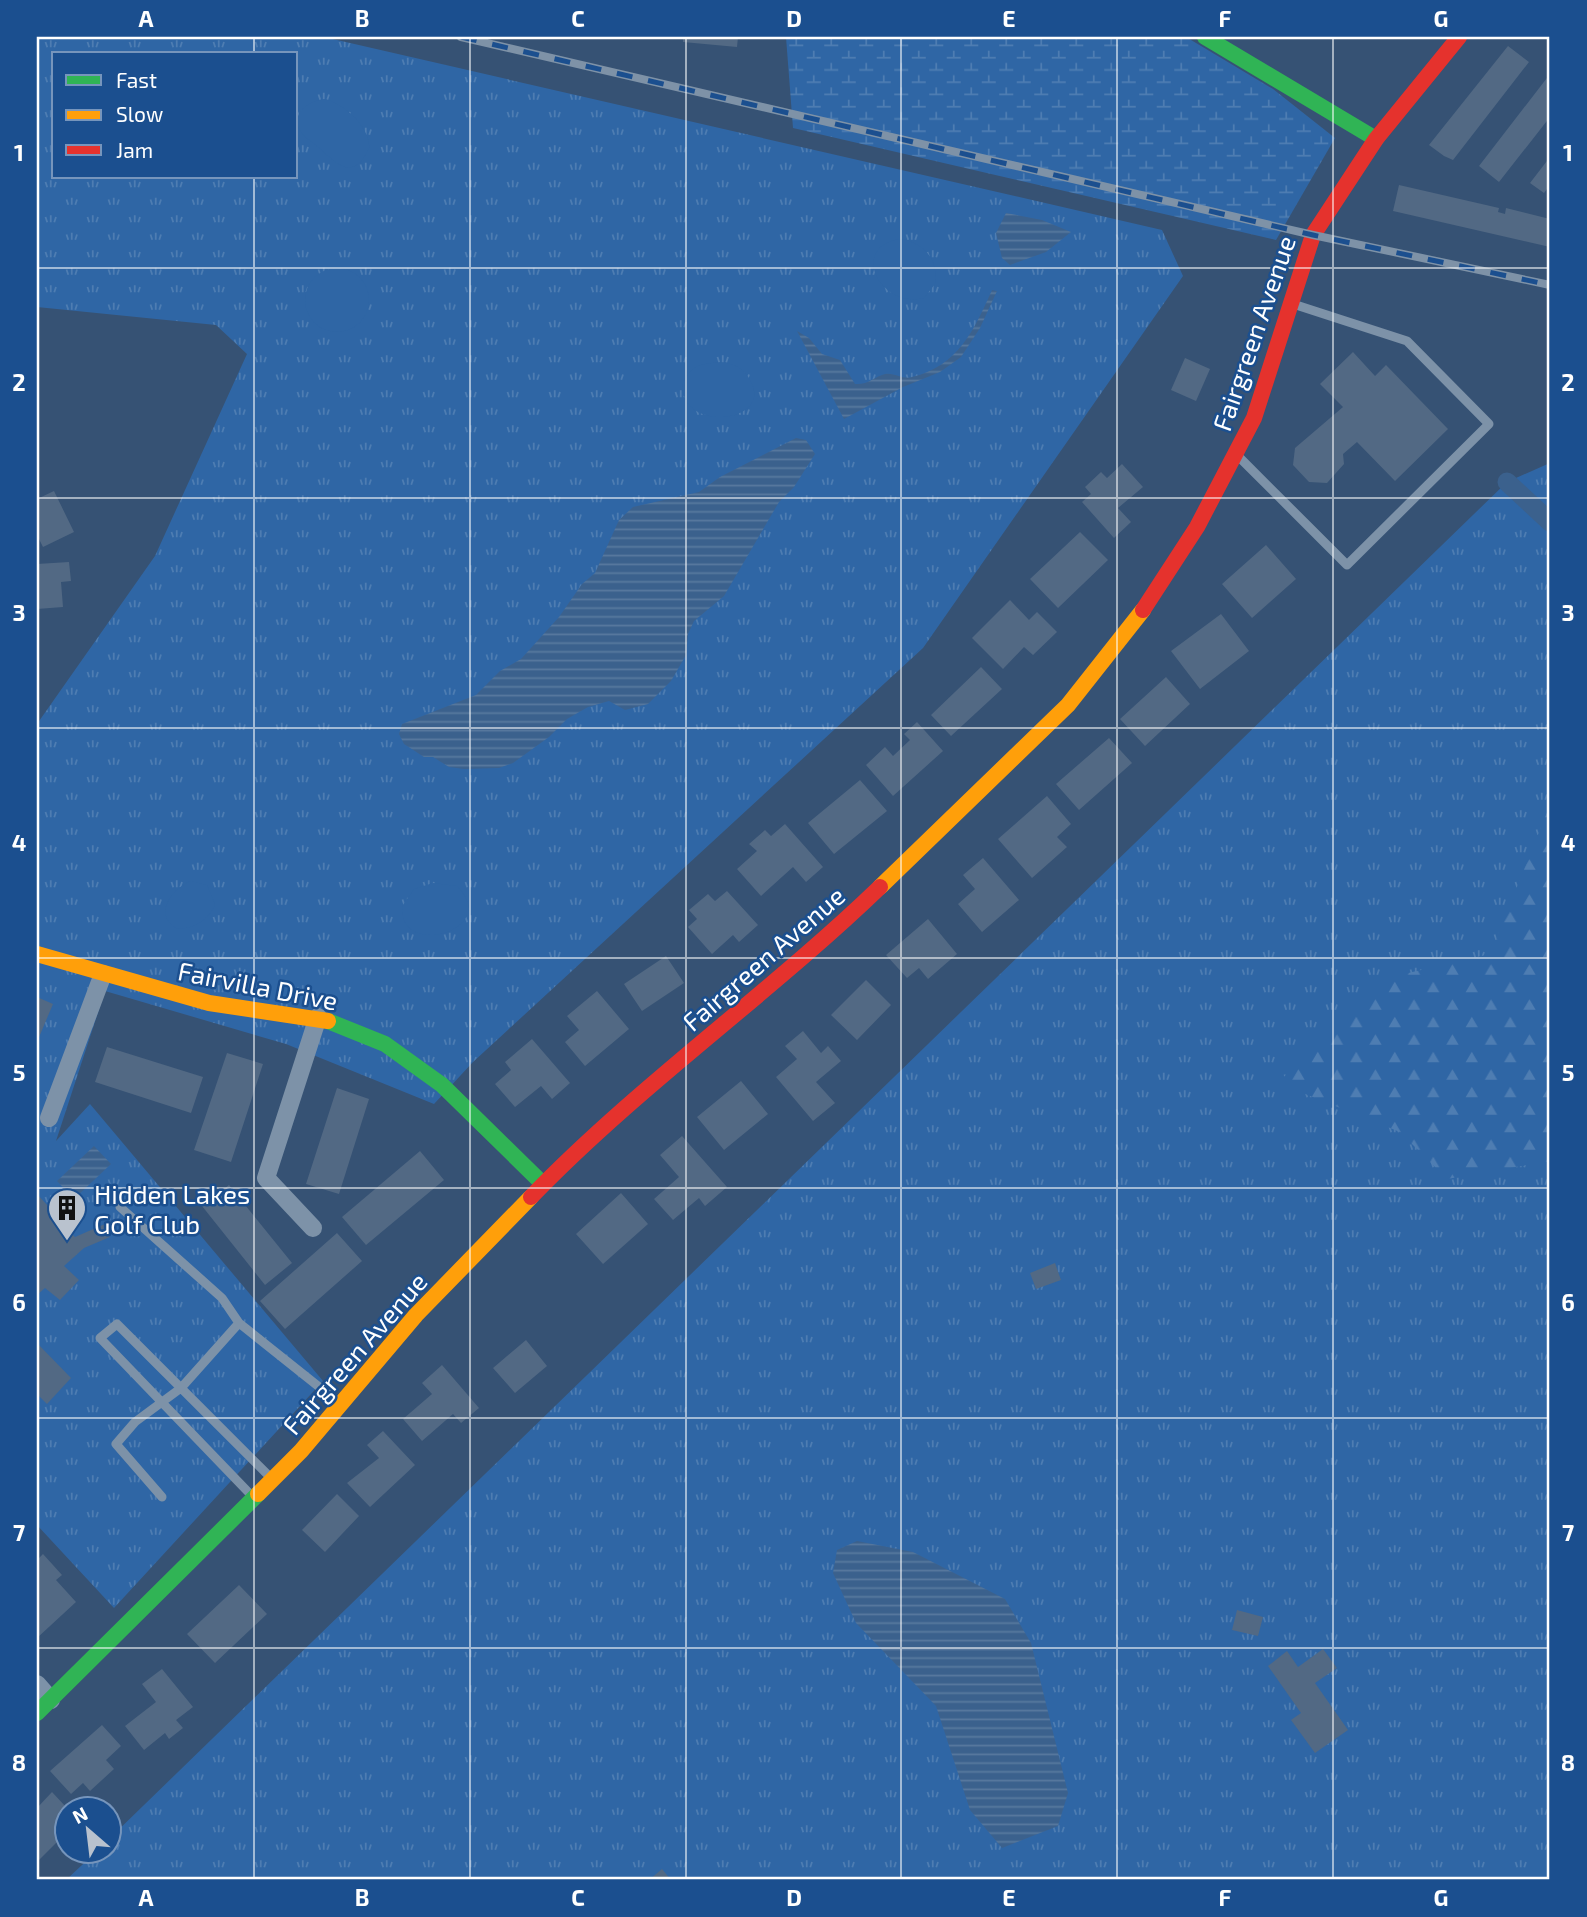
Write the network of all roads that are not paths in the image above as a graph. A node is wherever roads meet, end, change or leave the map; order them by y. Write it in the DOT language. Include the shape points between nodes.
graph roads {
  1 [pos="1205,37"];
  2 [pos="1459,37"];
  3 [pos="1376,139"];
  4 [pos="1291,303"];
  5 [pos="1236,453"];
  6 [pos="37,954"];
  7 [pos="103,974"];
  8 [pos="318,1017"];
  9 [pos="48,1118"];
  10 [pos="543,1184"];
  11 [pos="120,1207"];
  12 [pos="313,1228"];
  13 [pos="239,1323"];
  14 [pos="181,1388"];
  15 [pos="163,1404"];
  16 [pos="341,1404"];
  17 [pos="273,1479"];
  18 [pos="162,1497"];
  19 [pos="254,1498"];
  20 [pos="37,1684"];
  21 [pos="51,1700"];
  22 [pos="37,1713"];
  1 -- 3 [label="street"];
  2 -- 3 [label="street, Fairgreen Avenue"];
  3 -- 4 [label="street, Fairgreen Avenue" via="1313,235"];
  4 -- 5 [label="street, Fairgreen Avenue" via="1254,418"];
  4 -- 5 [label="lane" via="1407,341 1489,424 1347,565"];
  5 -- 10 [label="street, Fairgreen Avenue" via="1198,527 1157,592 1068,705 826,939 744,1005"];
  6 -- 7 [label="street, Fairvilla Drive"];
  7 -- 8 [label="street, Fairvilla Drive" via="209,1003"];
  7 -- 9 [label="street"];
  8 -- 10 [label="street, Fairvilla Drive" via="386,1044 442,1085"];
  8 -- 12 [label="street" via="266,1178"];
  10 -- 16 [label="street, Fairgreen Avenue" via="416,1315"];
  11 -- 13 [label="lane" via="222,1298"];
  13 -- 14 [label="lane"];
  13 -- 16 [label="lane"];
  14 -- 15 [label="lane"];
  14 -- 15 [label="lane" via="117,1324 100,1338"];
  14 -- 17 [label="lane"];
  15 -- 18 [label="lane" via="135,1422 116,1444"];
  15 -- 19 [label="lane"];
  16 -- 17 [label="street, Fairgreen Avenue"];
  17 -- 19 [label="street, Fairgreen Avenue"];
  19 -- 21 [label="street, Fairgreen Avenue"];
  20 -- 21 [label="street"];
  21 -- 22 [label="street, Fairgreen Avenue"];
}
